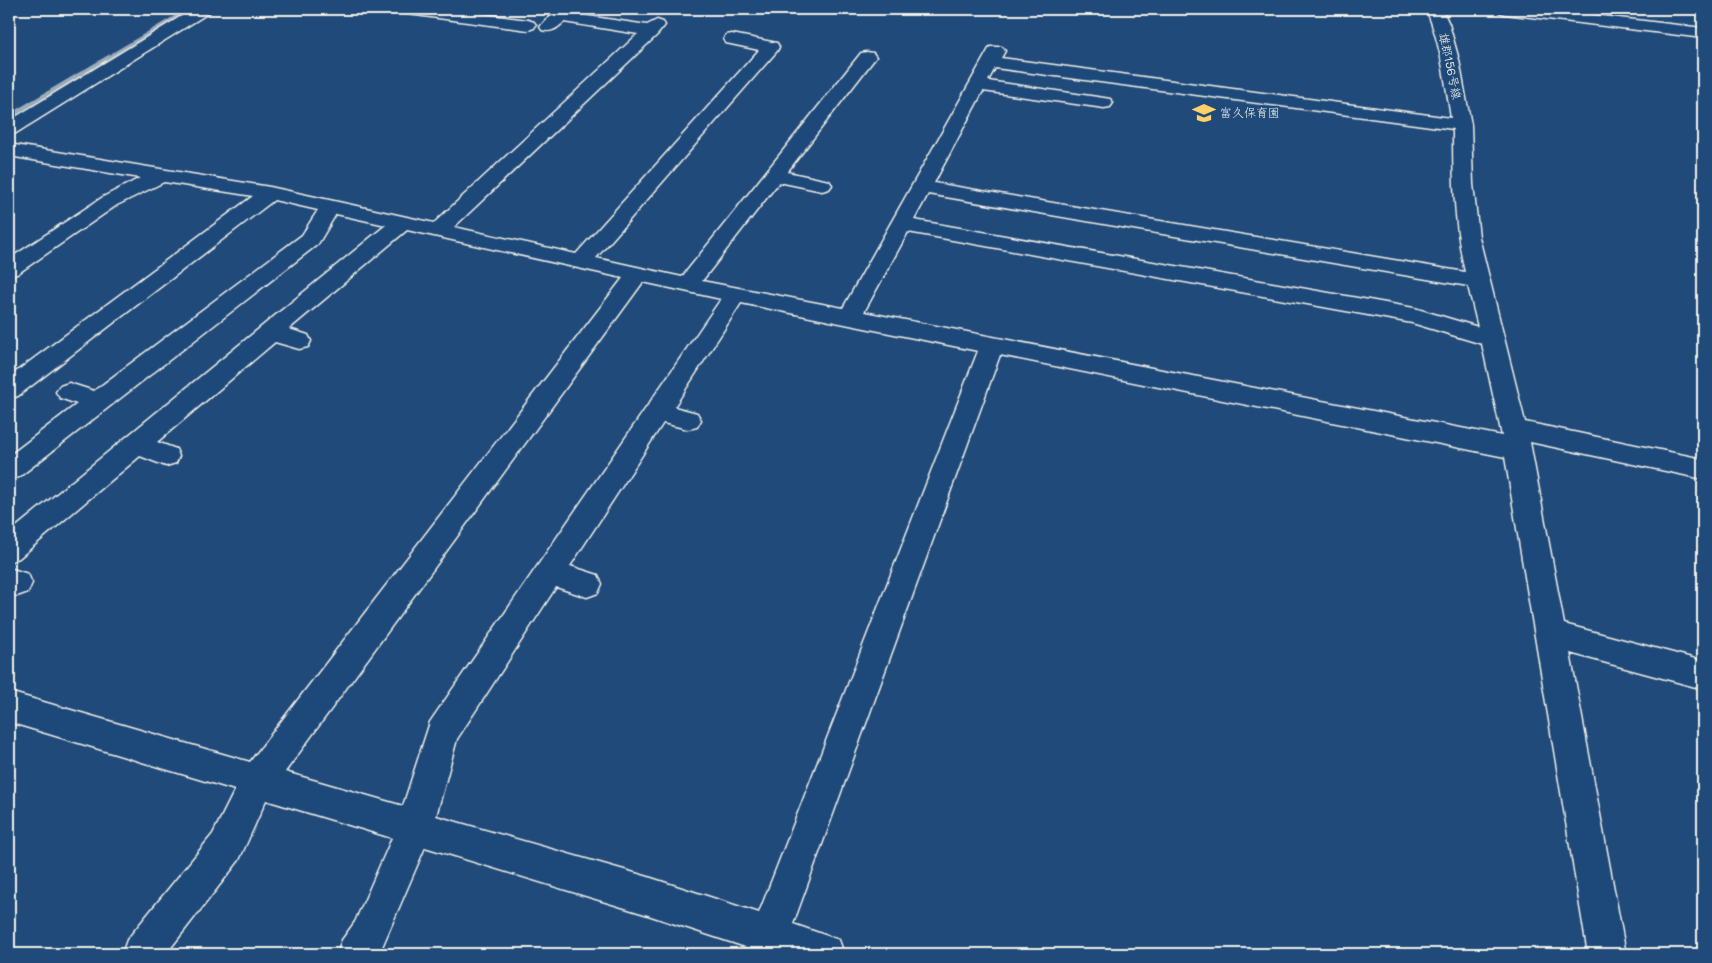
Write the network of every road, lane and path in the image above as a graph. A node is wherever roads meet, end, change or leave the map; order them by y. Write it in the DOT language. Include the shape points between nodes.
graph roads {
  1 [pos="204,9"];
  2 [pos="408,9"];
  3 [pos="1434,9"];
  4 [pos="1505,9"];
  5 [pos="538,23"];
  6 [pos="1703,34"];
  7 [pos="514,36"];
  8 [pos="732,39"];
  9 [pos="867,57"];
  10 [pos="977,85"];
  11 [pos="1104,103"];
  12 [pos="1462,125"];
  13 [pos="9,129"];
  14 [pos="12,153"];
  15 [pos="774,175"];
  16 [pos="161,176"];
  17 [pos="822,185"];
  18 [pos="921,187"];
  19 [pos="270,194"];
  20 [pos="331,206"];
  21 [pos="402,223"];
  22 [pos="901,224"];
  23 [pos="438,231"];
  24 [pos="20,238"];
  25 [pos="46,244"];
  26 [pos="582,260"];
  27 [pos="9,269"];
  28 [pos="638,274"];
  29 [pos="1479,281"];
  30 [pos="217,282"];
  31 [pos="686,285"];
  32 [pos="244,289"];
  33 [pos="735,295"];
  34 [pos="850,317"];
  35 [pos="271,332"];
  36 [pos="1492,339"];
  37 [pos="299,341"];
  38 [pos="992,345"];
  39 [pos="9,390"];
  40 [pos="68,392"];
  41 [pos="97,402"];
  42 [pos="657,412"];
  43 [pos="688,420"];
  44 [pos="1515,439"];
  45 [pos="135,444"];
  46 [pos="166,456"];
  47 [pos="1703,469"];
  48 [pos="9,470"];
  49 [pos="9,550"];
  50 [pos="549,572"];
  51 [pos="587,584"];
  52 [pos="1549,634"];
  53 [pos="1703,675"];
  54 [pos="9,707"];
  55 [pos="257,781"];
  56 [pos="415,827"];
  57 [pos="769,936"];
  58 [pos="140,954"];
  59 [pos="356,954"];
  60 [pos="825,954"];
  61 [pos="1607,954"];
  1 -- 13 [label="street"];
  2 -- 5 [label="street"];
  3 -- 12 [label="street, 雄郡156号線" via="1441,24"];
  4 -- 6 [label="street"];
  5 -- 7 [label="street"];
  5 -- 23 [label="street" via="561,17 654,28"];
  8 -- 26 [label="street" via="771,47"];
  9 -- 15 [label="street"];
  10 -- 11 [label="street"];
  10 -- 12 [label="street" via="993,57"];
  10 -- 18 [label="street"];
  12 -- 29 [label="street, 雄郡156号線" via="1462,184 1468,237"];
  14 -- 16 [label="street"];
  15 -- 17 [label="street"];
  15 -- 31 [label="street"];
  16 -- 19 [label="street"];
  16 -- 25 [label="street" via="110,201"];
  18 -- 22 [label="street"];
  18 -- 29 [label="street"];
  19 -- 20 [label="street"];
  19 -- 39 [label="street"];
  20 -- 21 [label="street"];
  20 -- 32 [label="street" via="310,238"];
  21 -- 23 [label="street"];
  21 -- 35 [label="street"];
  22 -- 34 [label="street"];
  22 -- 36 [label="street" via="1414,316"];
  23 -- 26 [label="street"];
  24 -- 25 [label="street"];
  25 -- 27 [label="street"];
  26 -- 28 [label="street"];
  28 -- 31 [label="street"];
  28 -- 55 [label="street"];
  29 -- 36 [label="street, 雄郡156号線"];
  30 -- 32 [label="street"];
  31 -- 33 [label="street"];
  32 -- 41 [label="street"];
  33 -- 34 [label="street"];
  33 -- 42 [label="street"];
  34 -- 38 [label="street"];
  35 -- 37 [label="street"];
  35 -- 45 [label="street"];
  36 -- 44 [label="street, 雄郡156号線"];
  38 -- 44 [label="street"];
  38 -- 57 [label="street"];
  40 -- 41 [label="street"];
  41 -- 48 [label="street"];
  42 -- 43 [label="street"];
  42 -- 50 [label="street"];
  44 -- 47 [label="street"];
  44 -- 52 [label="street, 雄郡156号線"];
  45 -- 46 [label="street"];
  45 -- 49 [label="street"];
  50 -- 51 [label="street"];
  50 -- 56 [label="street" via="442,733"];
  52 -- 53 [label="street"];
  52 -- 61 [label="street, 雄郡156号線"];
  54 -- 55 [label="street"];
  55 -- 56 [label="street"];
  55 -- 58 [label="street" via="226,847"];
  56 -- 57 [label="street" via="645,895"];
  56 -- 59 [label="street" via="368,936"];
  57 -- 60 [label="street"];
}
